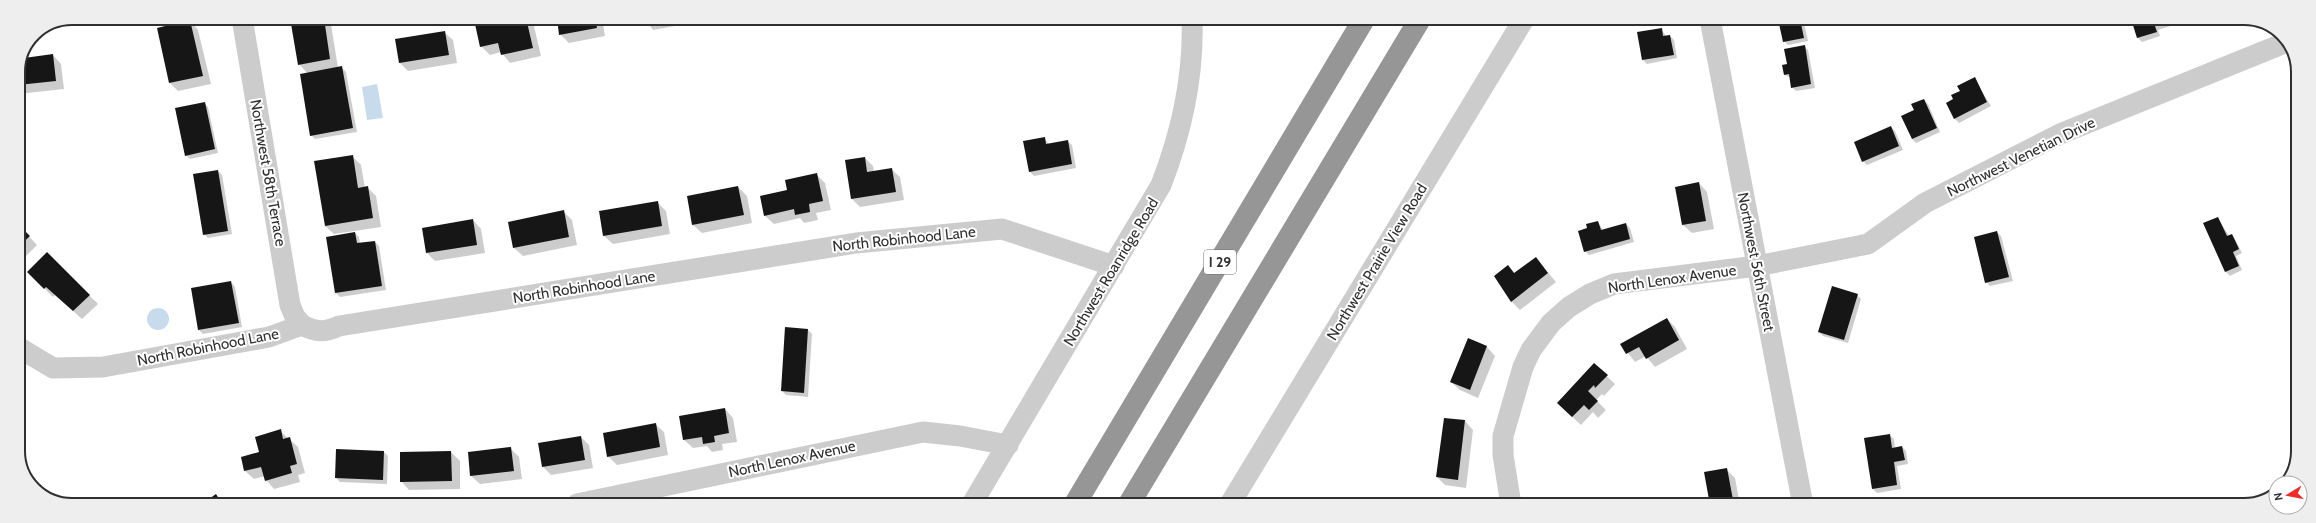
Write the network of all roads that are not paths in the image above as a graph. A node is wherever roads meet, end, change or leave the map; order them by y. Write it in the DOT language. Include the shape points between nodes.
graph roads {
  1 [pos="243,25"];
  2 [pos="1192,25"];
  3 [pos="1360,25"];
  4 [pos="1416,25"];
  5 [pos="1520,25"];
  6 [pos="1711,25"];
  7 [pos="2282,44"];
  8 [pos="1114,266"];
  9 [pos="1757,266"];
  10 [pos="302,325"];
  11 [pos="25,351"];
  12 [pos="1008,445"];
  13 [pos="606,498"];
  14 [pos="976,498"];
  15 [pos="1079,498"];
  16 [pos="1132,498"];
  17 [pos="1234,498"];
  18 [pos="1510,498"];
  19 [pos="1802,498"];
  1 -- 10 [label="street, Northwest 58th Terrace" via="290,305"];
  2 -- 8 [label="street, Northwest Roanridge Road" via="1190,77 1175,150 1156,196"];
  3 -- 15 [label="highway, I 29"];
  4 -- 16 [label="highway"];
  5 -- 17 [label="street, Northwest Prairie View Road"];
  6 -- 9 [label="street, Northwest 56th Street"];
  7 -- 9 [label="street, Northwest Venetian Drive" via="2060,134 1925,203 1868,244"];
  8 -- 10 [label="street, North Robinhood Lane" via="1002,229 856,243 339,326 328,331 315,332"];
  8 -- 12 [label="street, Northwest Roanridge Road"];
  9 -- 18 [label="street, North Lenox Avenue" via="1614,284 1590,294 1551,323 1531,350 1523,367 1506,421 1503,455"];
  9 -- 19 [label="street, Northwest 56th Street"];
  10 -- 11 [label="street, North Robinhood Lane" via="269,337 110,366 53,368"];
  12 -- 13 [label="street, North Lenox Avenue" via="923,432"];
  12 -- 14 [label="street, Northwest Roanridge Road"];
}
